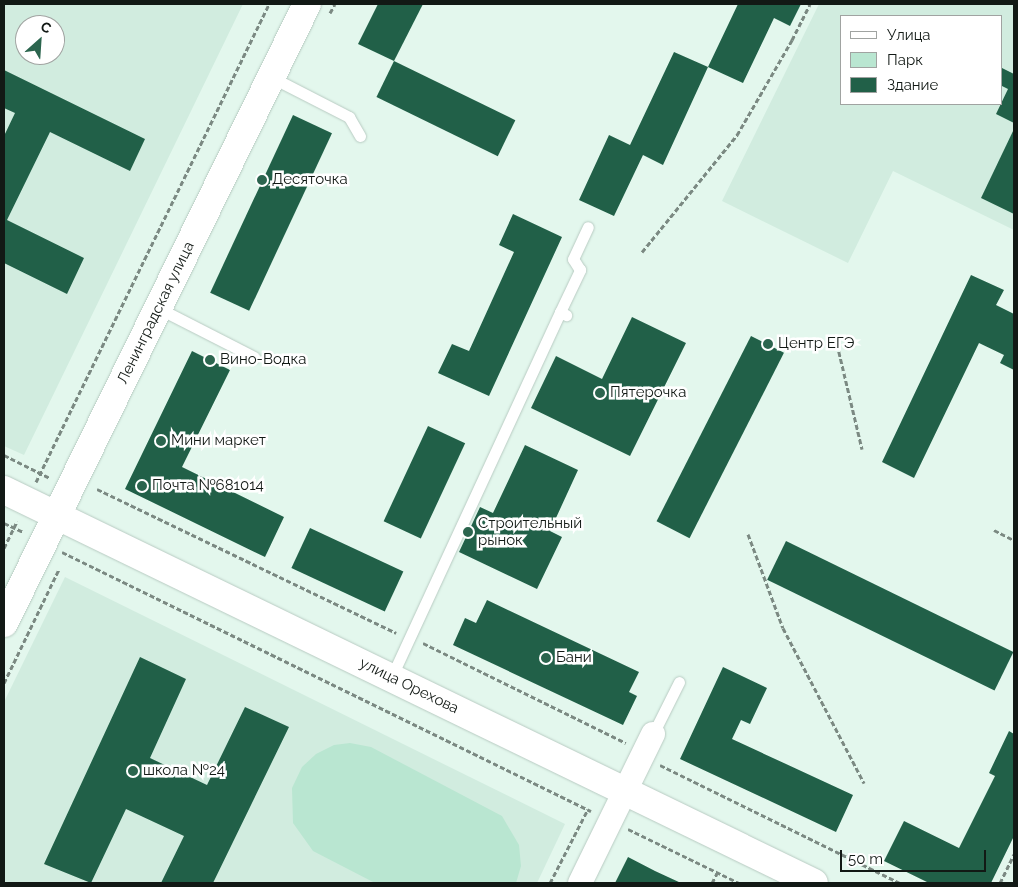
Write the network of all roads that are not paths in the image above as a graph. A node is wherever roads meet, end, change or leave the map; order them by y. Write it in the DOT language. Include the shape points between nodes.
graph roads {
  1 [pos="307,4"];
  2 [pos="272,77"];
  3 [pos="360,136"];
  4 [pos="588,227"];
  5 [pos="158,308"];
  6 [pos="254,357"];
  7 [pos="15,495"];
  8 [pos="68,521"];
  9 [pos="4,623"];
  10 [pos="391,678"];
  11 [pos="679,682"];
  12 [pos="649,743"];
  13 [pos="625,791"];
  14 [pos="580,883"];
  15 [pos="814,883"];
  1 -- 2 [label="street, Ленинградская улица"];
  2 -- 3 [label="lane" via="349,117"];
  2 -- 5 [label="street, Ленинградская улица"];
  4 -- 10 [label="lane" via="573,259 580,270 563,314"];
  5 -- 6 [label="lane"];
  5 -- 8 [label="street, Ленинградская улица"];
  7 -- 8 [label="street, улица Орехова"];
  8 -- 9 [label="street, Ленинградская улица" via="55,548"];
  8 -- 10 [label="street, улица Орехова"];
  10 -- 13 [label="street, улица Орехова"];
  11 -- 12 [label="lane"];
  12 -- 13 [label="street"];
  13 -- 14 [label="street"];
  13 -- 15 [label="street, улица Орехова"];
}
